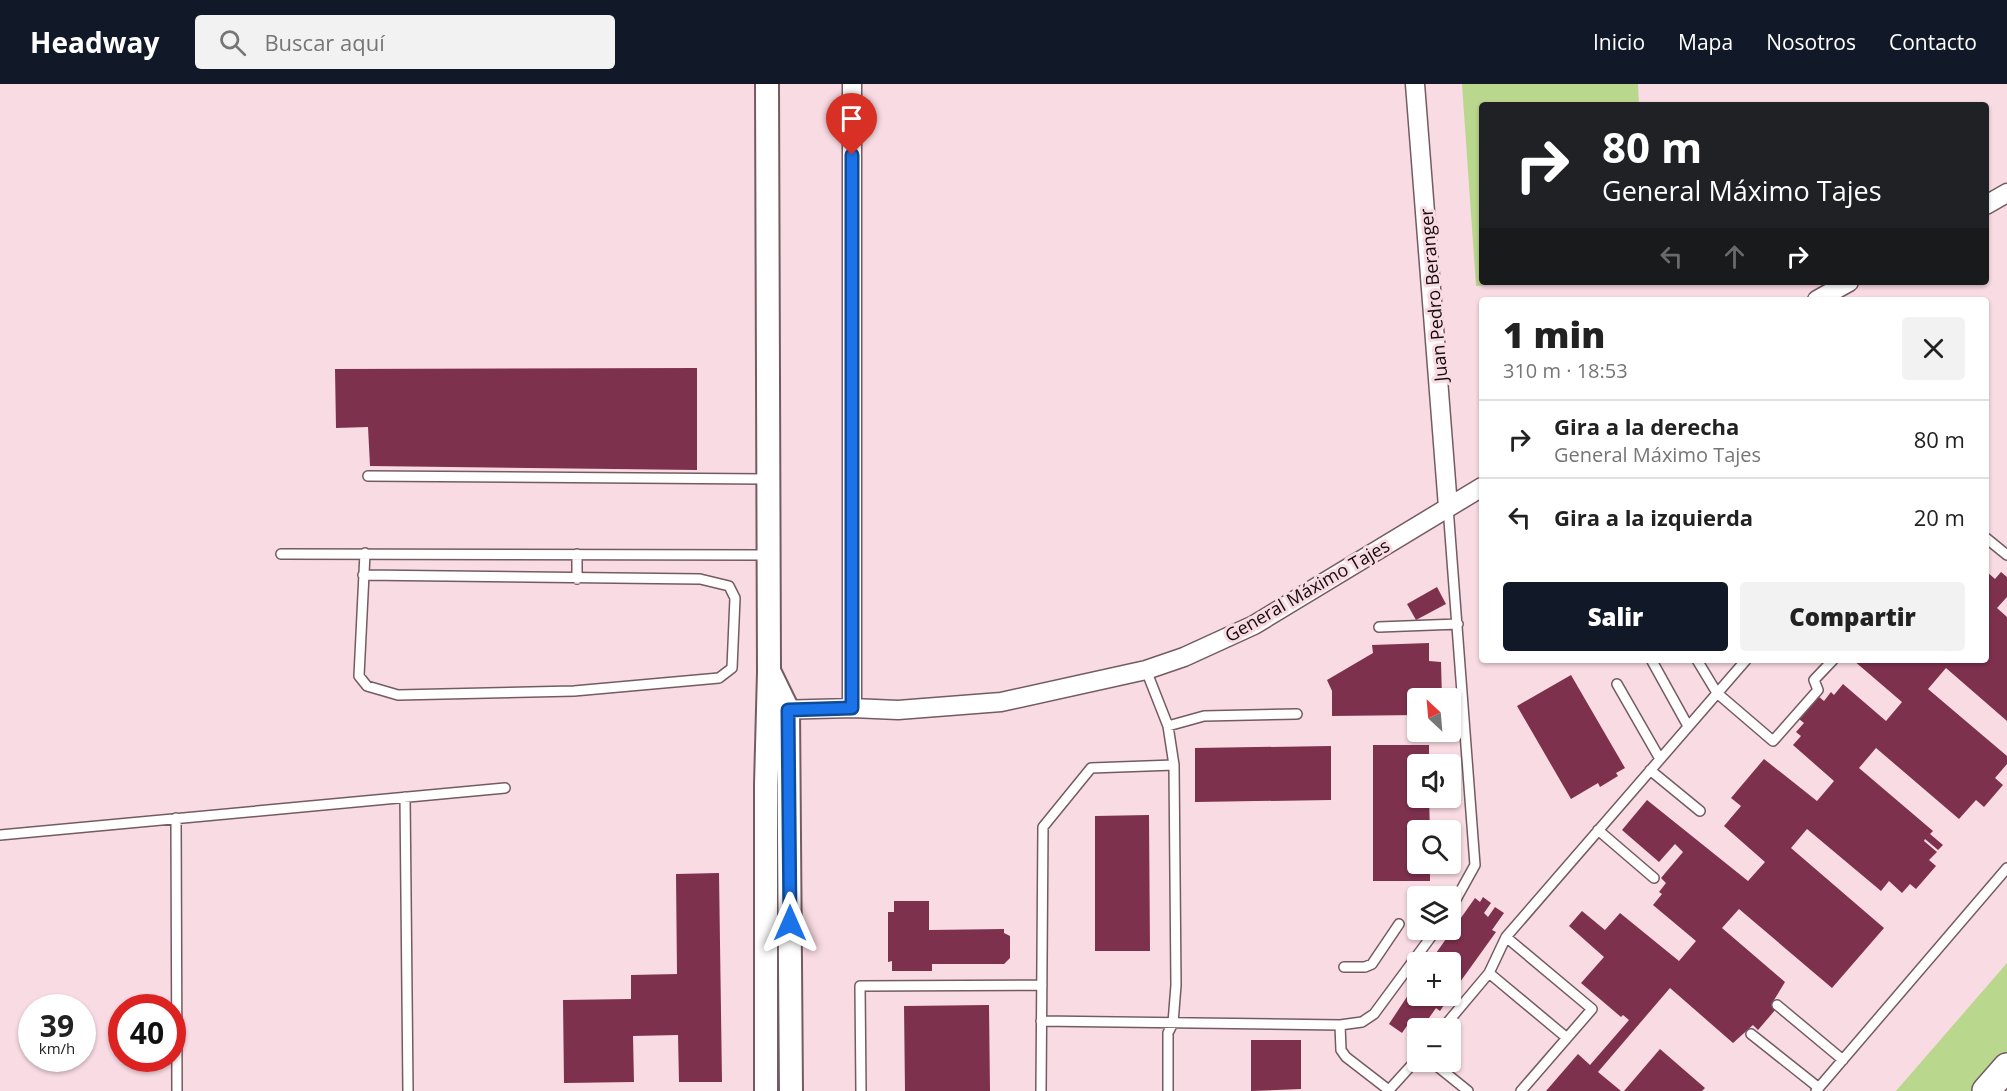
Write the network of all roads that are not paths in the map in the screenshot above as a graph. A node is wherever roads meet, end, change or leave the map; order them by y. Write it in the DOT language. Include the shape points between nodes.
graph roads {
  1 [pos="767,84"];
  2 [pos="852,84"];
  3 [pos="1415,84"];
  4 [pos="2007,194"];
  5 [pos="1989,203"];
  6 [pos="1845,285"];
  7 [pos="1826,297"];
  8 [pos="368,476"];
  9 [pos="768,479"];
  10 [pos="1479,489"];
  11 [pos="1448,507"];
  12 [pos="1989,540"];
  13 [pos="365,553"];
  14 [pos="281,554"];
  15 [pos="576,554"];
  16 [pos="768,555"];
  17 [pos="2007,555"];
  18 [pos="363,575"];
  19 [pos="577,579"];
  20 [pos="1458,624"];
  21 [pos="1379,627"];
  22 [pos="1653,663"];
  23 [pos="1699,663"];
  24 [pos="1743,663"];
  25 [pos="1830,663"];
  26 [pos="1146,670"];
  27 [pos="1617,684"];
  28 [pos="1717,693"];
  29 [pos="852,708"];
  30 [pos="778,710"];
  31 [pos="1297,714"];
  32 [pos="1168,726"];
  33 [pos="1688,726"];
  34 [pos="1660,759"];
  35 [pos="1174,765"];
  36 [pos="1650,770"];
  37 [pos="506,788"];
  38 [pos="405,797"];
  39 [pos="1700,812"];
  40 [pos="176,818"];
  41 [pos="1598,830"];
  42 [pos="0,834"];
  43 [pos="2007,868"];
  44 [pos="1654,878"];
  45 [pos="1461,890"];
  46 [pos="1399,924"];
  47 [pos="1506,937"];
  48 [pos="1429,940"];
  49 [pos="1344,967"];
  50 [pos="1489,973"];
  51 [pos="1042,985"];
  52 [pos="1777,1005"];
  53 [pos="1451,1018"];
  54 [pos="1041,1022"];
  55 [pos="1173,1023"];
  56 [pos="1340,1025"];
  57 [pos="1751,1034"];
  58 [pos="1567,1038"];
  59 [pos="1843,1060"];
  60 [pos="2007,1067"];
  61 [pos="1407,1071"];
  62 [pos="1444,1072"];
  63 [pos="1818,1089"];
  64 [pos="1390,1090"];
  65 [pos="177,1091"];
  66 [pos="408,1091"];
  67 [pos="766,1091"];
  68 [pos="792,1091"];
  69 [pos="861,1091"];
  70 [pos="1041,1091"];
  71 [pos="1168,1091"];
  72 [pos="1468,1091"];
  73 [pos="1521,1091"];
  74 [pos="1986,1091"];
  1 -- 9 [label="street"];
  2 -- 29 [label="street"];
  3 -- 11 [label="street, Juan Pedro Beranger"];
  4 -- 5 [label="street"];
  6 -- 7 [label="street"];
  8 -- 9 [label="lane"];
  9 -- 16 [label="street"];
  10 -- 11 [label="street, General Máximo Tajes"];
  11 -- 20 [label="lane"];
  11 -- 26 [label="street, General Máximo Tajes" via="1254,625"];
  12 -- 17 [label="lane"];
  13 -- 14 [label="lane"];
  13 -- 15 [label="lane"];
  13 -- 18 [label="lane"];
  15 -- 16 [label="lane"];
  15 -- 19 [label="lane"];
  16 -- 30 [label="street" via="769,672"];
  18 -- 19 [label="lane"];
  18 -- 19 [label="lane" via="359,676 367,686 398,695 574,691 718,678 732,668 735,598 729,586 700,579"];
  20 -- 21 [label="lane"];
  20 -- 45 [label="lane" via="1475,865"];
  22 -- 33 [label="lane"];
  23 -- 28 [label="lane"];
  24 -- 28 [label="lane"];
  25 -- 28 [label="lane" via="1814,680 1818,690 1773,741"];
  26 -- 29 [label="street, General Máximo Tajes" via="1000,702 898,710"];
  26 -- 32 [label="lane"];
  27 -- 34 [label="lane"];
  28 -- 33 [label="lane"];
  29 -- 30 [label="street, General Máximo Tajes"];
  30 -- 67 [label="street"];
  30 -- 68 [label="street"];
  31 -- 32 [label="lane" via="1204,716"];
  32 -- 35 [label="lane"];
  33 -- 34 [label="lane"];
  34 -- 36 [label="lane"];
  35 -- 51 [label="lane" via="1091,768 1043,827"];
  35 -- 55 [label="lane"];
  36 -- 39 [label="lane"];
  36 -- 41 [label="lane"];
  37 -- 38 [label="lane"];
  38 -- 40 [label="lane"];
  38 -- 66 [label="lane"];
  40 -- 42 [label="lane"];
  40 -- 65 [label="lane"];
  41 -- 44 [label="lane"];
  41 -- 47 [label="lane"];
  43 -- 59 [label="lane"];
  46 -- 49 [label="lane" via="1372,964"];
  47 -- 50 [label="lane"];
  47 -- 58 [label="lane" via="1592,1009"];
  48 -- 56 [label="lane" via="1374,1014 1362,1022"];
  50 -- 53 [label="lane"];
  50 -- 58 [label="lane"];
  51 -- 54 [label="lane"];
  51 -- 69 [label="lane" via="860,986"];
  52 -- 59 [label="lane"];
  54 -- 55 [label="lane"];
  54 -- 70 [label="lane"];
  55 -- 56 [label="lane"];
  55 -- 71 [label="lane" via="1168,1033"];
  56 -- 64 [label="lane" via="1341,1050 1346,1057"];
  57 -- 63 [label="lane"];
  58 -- 73 [label="lane"];
  59 -- 63 [label="lane"];
  60 -- 74 [label="main road"];
  61 -- 64 [label="lane"];
  62 -- 72 [label="lane"];
}
